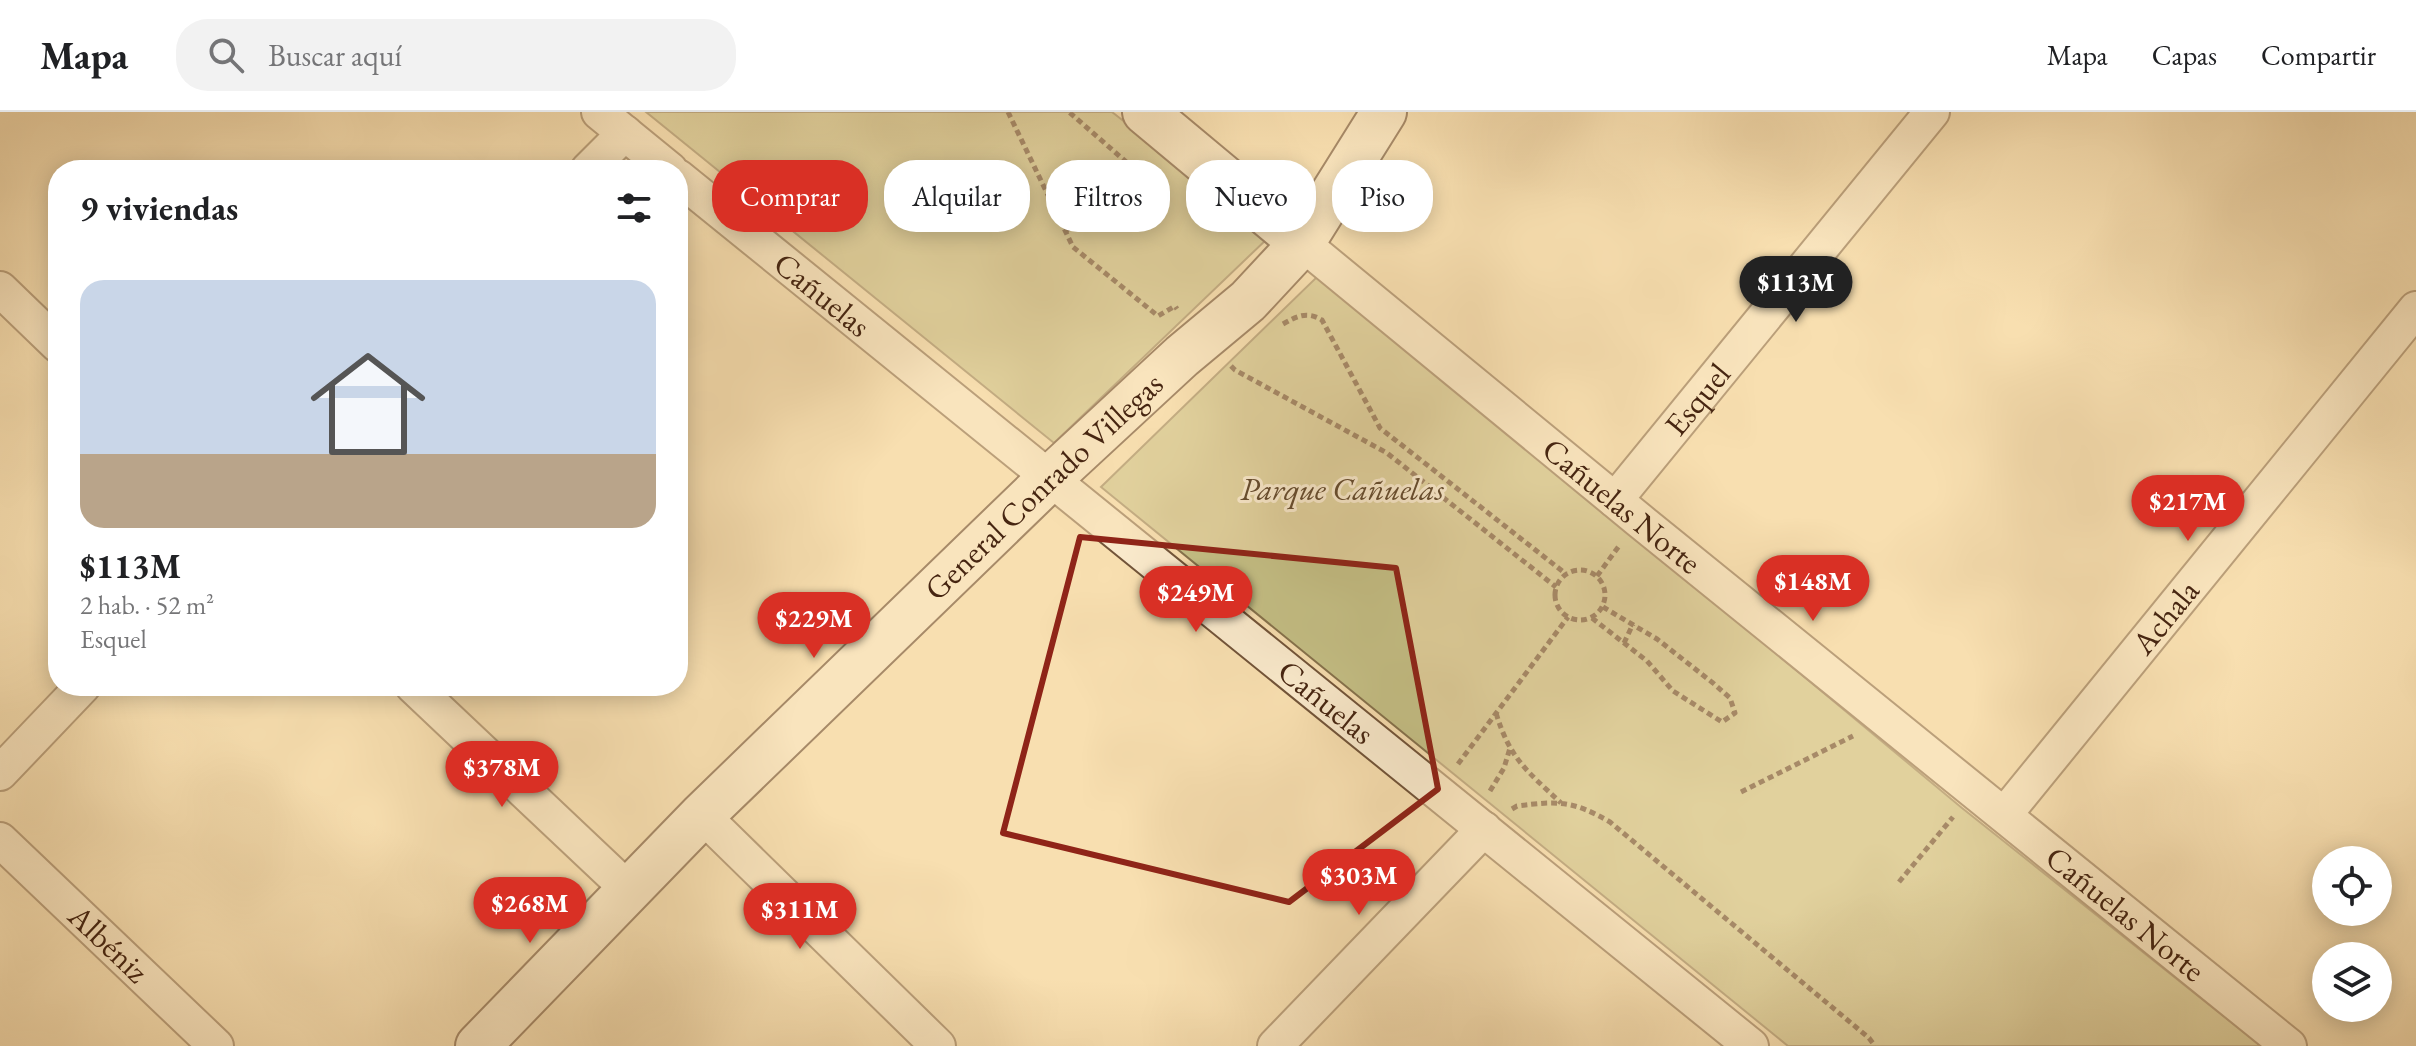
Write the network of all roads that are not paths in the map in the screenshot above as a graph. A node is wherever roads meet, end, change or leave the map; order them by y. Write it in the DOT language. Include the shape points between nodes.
graph roads {
  1 [pos="1145,112"];
  2 [pos="1384,112"];
  3 [pos="1932,112"];
  4 [pos="612,122"];
  5 [pos="593,160"];
  6 [pos="658,160"];
  7 [pos="688,185"];
  8 [pos="1302,243"];
  9 [pos="0,289"];
  10 [pos="2416,309"];
  11 [pos="48,335"];
  12 [pos="1048,480"];
  13 [pos="1615,500"];
  14 [pos="73,696"];
  15 [pos="424,696"];
  16 [pos="0,773"];
  17 [pos="2005,814"];
  18 [pos="702,815"];
  19 [pos="1479,824"];
  20 [pos="0,840"];
  21 [pos="630,891"];
  22 [pos="216,1046"];
  23 [pos="478,1046"];
  24 [pos="938,1046"];
  25 [pos="1275,1046"];
  26 [pos="1751,1046"];
  27 [pos="2289,1046"];
  1 -- 8 [label="street, Cañuelas Norte"];
  2 -- 8 [label="street, General Conrado Villegas"];
  3 -- 13 [label="street, Esquel"];
  4 -- 5 [label="street"];
  4 -- 6 [label="street"];
  7 -- 12 [label="street, Cañuelas"];
  8 -- 12 [label="street, General Conrado Villegas" via="1248,301"];
  8 -- 13 [label="street, Cañuelas Norte"];
  9 -- 11 [label="street"];
  10 -- 17 [label="street, Achala"];
  12 -- 18 [label="street, General Conrado Villegas"];
  12 -- 19 [label="street, Cañuelas"];
  13 -- 17 [label="street, Cañuelas Norte"];
  14 -- 16 [label="street"];
  15 -- 21 [label="street"];
  17 -- 27 [label="street, Cañuelas Norte"];
  18 -- 21 [label="street, General Conrado Villegas"];
  18 -- 24 [label="street"];
  19 -- 25 [label="street"];
  19 -- 26 [label="street, Cañuelas"];
  20 -- 22 [label="street, Albéniz"];
  21 -- 23 [label="street, General Conrado Villegas"];
}
